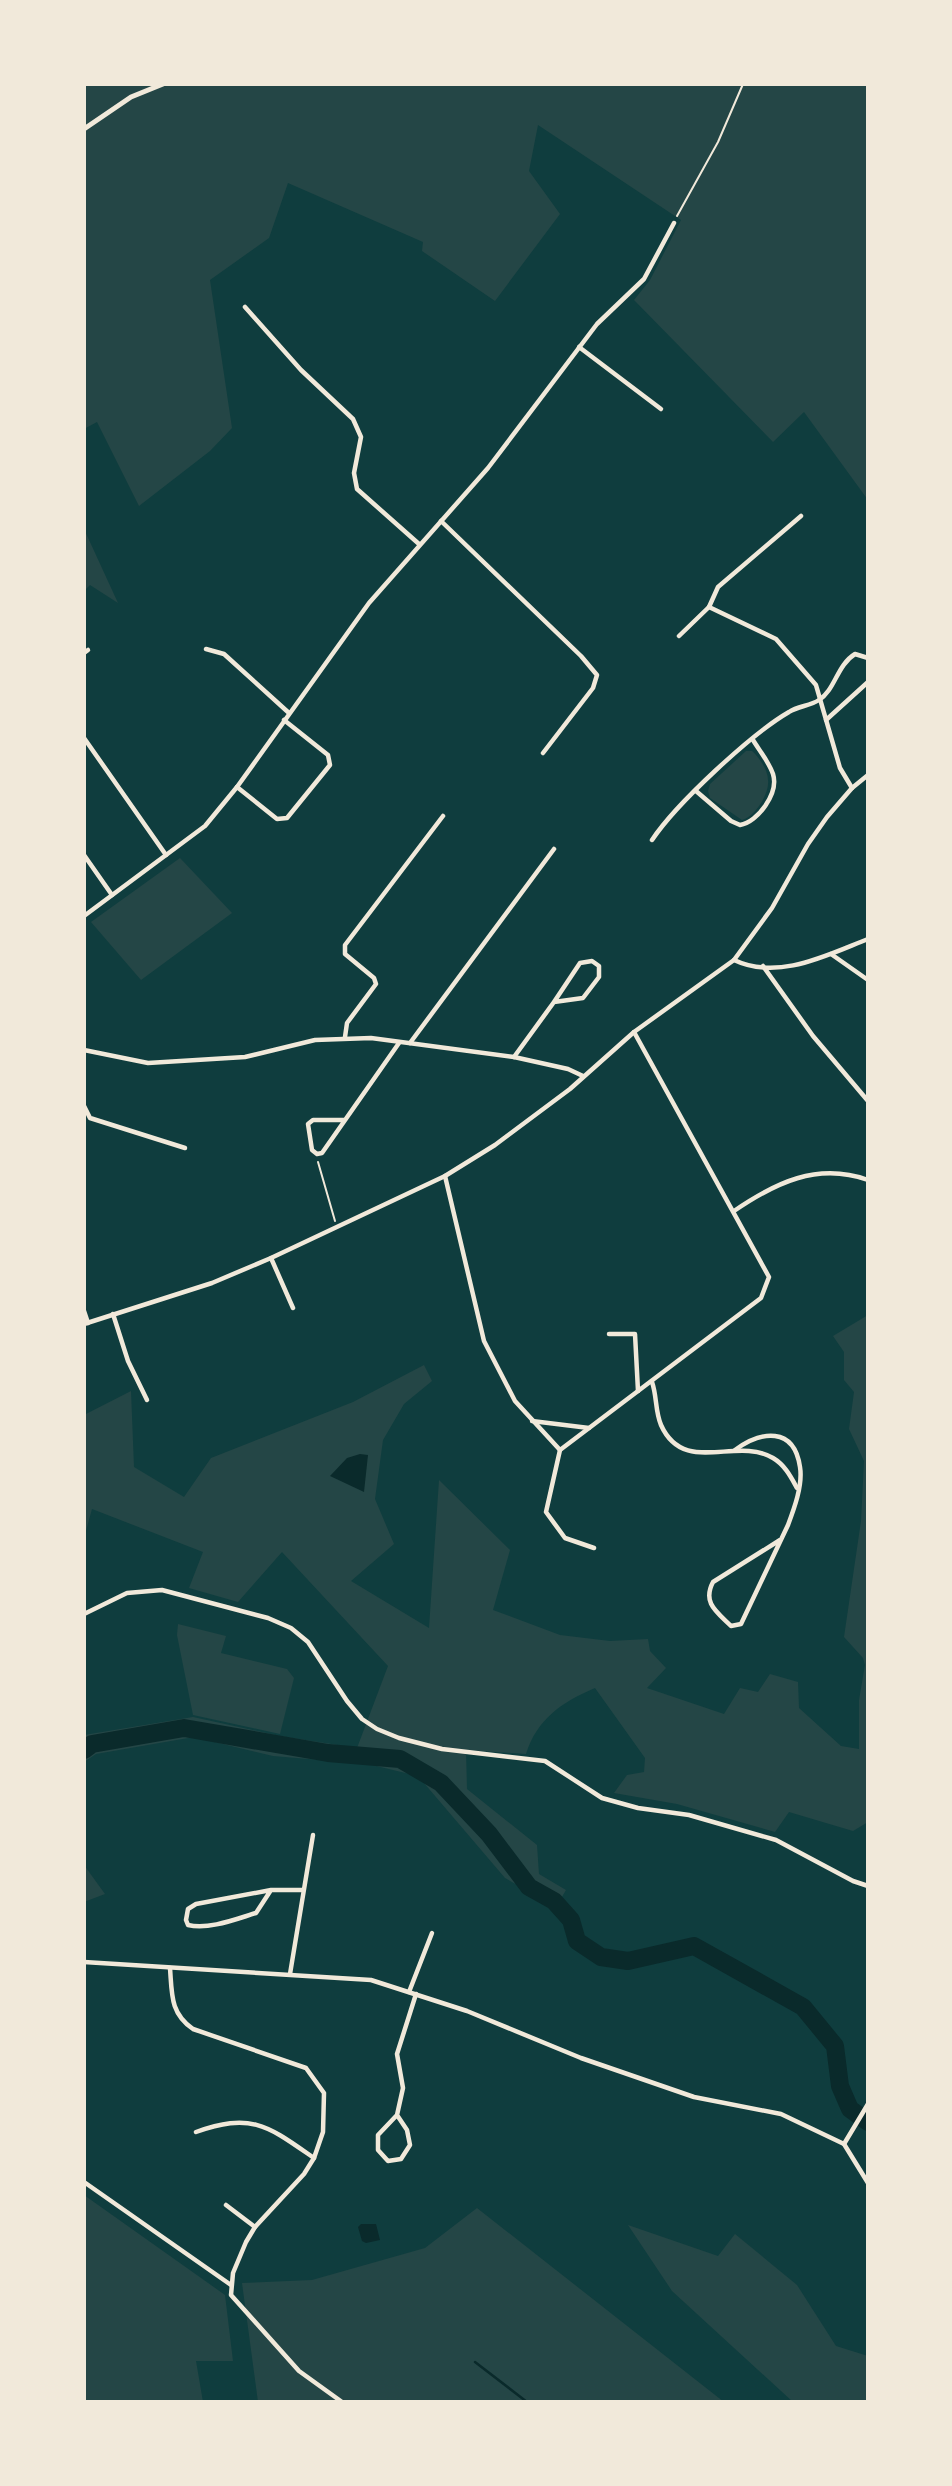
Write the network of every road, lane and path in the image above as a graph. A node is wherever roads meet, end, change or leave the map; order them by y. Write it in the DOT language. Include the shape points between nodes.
graph roads {
  1 [pos="163,84"];
  2 [pos="743,84"];
  3 [pos="84,130"];
  4 [pos="674,223"];
  5 [pos="245,307"];
  6 [pos="579,347"];
  7 [pos="660,409"];
  8 [pos="801,516"];
  9 [pos="441,521"];
  10 [pos="418,544"];
  11 [pos="709,607"];
  12 [pos="679,636"];
  13 [pos="206,649"];
  14 [pos="868,658"];
  15 [pos="868,682"];
  16 [pos="820,700"];
  17 [pos="289,713"];
  18 [pos="284,720"];
  19 [pos="825,721"];
  20 [pos="84,738"];
  21 [pos="753,740"];
  22 [pos="542,753"];
  23 [pos="868,775"];
  24 [pos="237,787"];
  25 [pos="852,788"];
  26 [pos="696,791"];
  27 [pos="443,816"];
  28 [pos="652,841"];
  29 [pos="554,849"];
  30 [pos="84,855"];
  31 [pos="166,855"];
  32 [pos="112,895"];
  33 [pos="84,916"];
  34 [pos="868,939"];
  35 [pos="830,954"];
  36 [pos="734,960"];
  37 [pos="763,966"];
  38 [pos="868,980"];
  39 [pos="554,1002"];
  40 [pos="634,1032"];
  41 [pos="345,1037"];
  42 [pos="399,1042"];
  43 [pos="409,1044"];
  44 [pos="84,1050"];
  45 [pos="514,1058"];
  46 [pos="583,1076"];
  47 [pos="868,1101"];
  48 [pos="84,1107"];
  49 [pos="344,1120"];
  50 [pos="185,1148"];
  51 [pos="317,1154"];
  52 [pos="445,1176"];
  53 [pos="868,1180"];
  54 [pos="734,1211"];
  55 [pos="337,1226"];
  56 [pos="271,1258"];
  57 [pos="293,1308"];
  58 [pos="84,1311"];
  59 [pos="113,1314"];
  60 [pos="86,1324"];
  61 [pos="609,1334"];
  62 [pos="652,1382"];
  63 [pos="638,1391"];
  64 [pos="147,1400"];
  65 [pos="531,1421"];
  66 [pos="590,1428"];
  67 [pos="560,1450"];
  68 [pos="735,1450"];
  69 [pos="798,1489"];
  70 [pos="780,1540"];
  71 [pos="594,1548"];
  72 [pos="84,1614"];
  73 [pos="313,1835"];
  74 [pos="868,1886"];
  75 [pos="271,1890"];
  76 [pos="303,1890"];
  77 [pos="432,1933"];
  78 [pos="84,1962"];
  79 [pos="170,1968"];
  80 [pos="290,1974"];
  81 [pos="413,1993"];
  82 [pos="868,2104"];
  83 [pos="397,2115"];
  84 [pos="196,2132"];
  85 [pos="844,2144"];
  86 [pos="314,2158"];
  87 [pos="84,2182"];
  88 [pos="868,2183"];
  89 [pos="226,2204"];
  90 [pos="255,2227"];
  91 [pos="231,2285"];
  92 [pos="342,2402"];
  1 -- 3 [label="street" via="131,97"];
  2 -- 4 [label="path"];
  4 -- 6 [label="street" via="643,279"];
  5 -- 10 [label="street" via="353,419 361,437 354,473 357,489"];
  6 -- 7 [label="street"];
  6 -- 9 [label="street" via="488,468"];
  8 -- 11 [label="street" via="718,587"];
  9 -- 10 [label="street"];
  9 -- 22 [label="street" via="597,675 593,688"];
  10 -- 17 [label="street"];
  11 -- 12 [label="street"];
  11 -- 16 [label="street" via="776,639 816,685"];
  13 -- 17 [label="street" via="224,654"];
  14 -- 16 [label="street" via="855,654 847,659"];
  15 -- 19 [label="street"];
  16 -- 19 [label="street"];
  16 -- 21 [label="street" via="790,711"];
  17 -- 18 [label="street"];
  18 -- 24 [label="street"];
  18 -- 24 [label="street" via="328,755 330,765 287,818 277,819"];
  19 -- 25 [label="street" via="840,768"];
  20 -- 31 [label="street"];
  21 -- 26 [label="street"];
  21 -- 26 [label="street" via="774,775 757,818 740,825"];
  23 -- 25 [label="street"];
  24 -- 31 [label="street" via="205,826"];
  25 -- 36 [label="street" via="808,844 772,908"];
  26 -- 28 [label="street" via="664,822"];
  27 -- 41 [label="street" via="345,945 345,954 376,984 347,1023"];
  29 -- 43 [label="street"];
  30 -- 32 [label="street"];
  31 -- 32 [label="street"];
  32 -- 33 [label="street"];
  34 -- 35 [label="street"];
  35 -- 37 [label="street" via="806,964"];
  35 -- 38 [label="street"];
  36 -- 37 [label="street"];
  36 -- 40 [label="street"];
  37 -- 47 [label="street" via="813,1036"];
  39 -- 39 [label="street" via="583,998 599,977 599,966 592,961 580,963"];
  39 -- 45 [label="street"];
  40 -- 46 [label="street"];
  40 -- 54 [label="street"];
  41 -- 42 [label="street"];
  41 -- 44 [label="street" via="245,1057 148,1063"];
  42 -- 43 [label="street"];
  42 -- 49 [label="street"];
  43 -- 45 [label="street"];
  45 -- 46 [label="street"];
  46 -- 52 [label="street" via="523,1125"];
  48 -- 50 [label="street" via="90,1118"];
  49 -- 51 [label="street" via="323,1153"];
  49 -- 51 [label="street" via="308,1124 312,1150"];
  51 -- 55 [label="path"];
  52 -- 55 [label="street"];
  52 -- 65 [label="street" via="484,1341 515,1401"];
  53 -- 54 [label="street" via="846,1174 794,1177"];
  54 -- 62 [label="street" via="769,1277 761,1297"];
  55 -- 56 [label="street"];
  56 -- 57 [label="street"];
  56 -- 59 [label="street" via="212,1283"];
  58 -- 60 [label="street"];
  59 -- 60 [label="street"];
  59 -- 64 [label="street"];
  61 -- 63 [label="street" via="635,1334"];
  62 -- 63 [label="street"];
  62 -- 68 [label="street" via="661,1426 681,1448 707,1455"];
  63 -- 66 [label="street"];
  65 -- 66 [label="street"];
  65 -- 67 [label="street"];
  66 -- 67 [label="street"];
  67 -- 71 [label="street" via="546,1512 565,1538"];
  68 -- 69 [label="street" via="773,1458"];
  68 -- 69 [label="street" via="752,1437 779,1436 797,1455"];
  69 -- 70 [label="street"];
  70 -- 70 [label="street" via="713,1582 709,1604 731,1626 741,1624"];
  72 -- 74 [label="street" via="127,1592 162,1590 268,1618 308,1643 362,1719 399,1738 442,1749 545,1761 602,1798 689,1815 776,1840"];
  73 -- 76 [label="street"];
  75 -- 75 [label="street" via="256,1913 199,1927 186,1920 188,1909 196,1904"];
  75 -- 76 [label="street"];
  76 -- 80 [label="street"];
  77 -- 81 [label="street"];
  78 -- 79 [label="street"];
  79 -- 80 [label="street"];
  79 -- 86 [label="street" via="173,2008 180,2020 193,2029 306,2068 318,2081 324,2093 323,2132"];
  80 -- 81 [label="street" via="371,1980"];
  81 -- 83 [label="street" via="397,2054 403,2088"];
  81 -- 85 [label="street" via="694,2097 781,2114"];
  82 -- 85 [label="street"];
  83 -- 83 [label="street" via="378,2135 378,2150 388,2161 401,2159 410,2145"];
  84 -- 86 [label="street" via="248,2121 279,2133"];
  85 -- 88 [label="street"];
  86 -- 90 [label="street" via="293,2188"];
  87 -- 91 [label="street"];
  89 -- 90 [label="street"];
  90 -- 91 [label="street"];
  91 -- 92 [label="street" via="231,2295 299,2371"];
}
